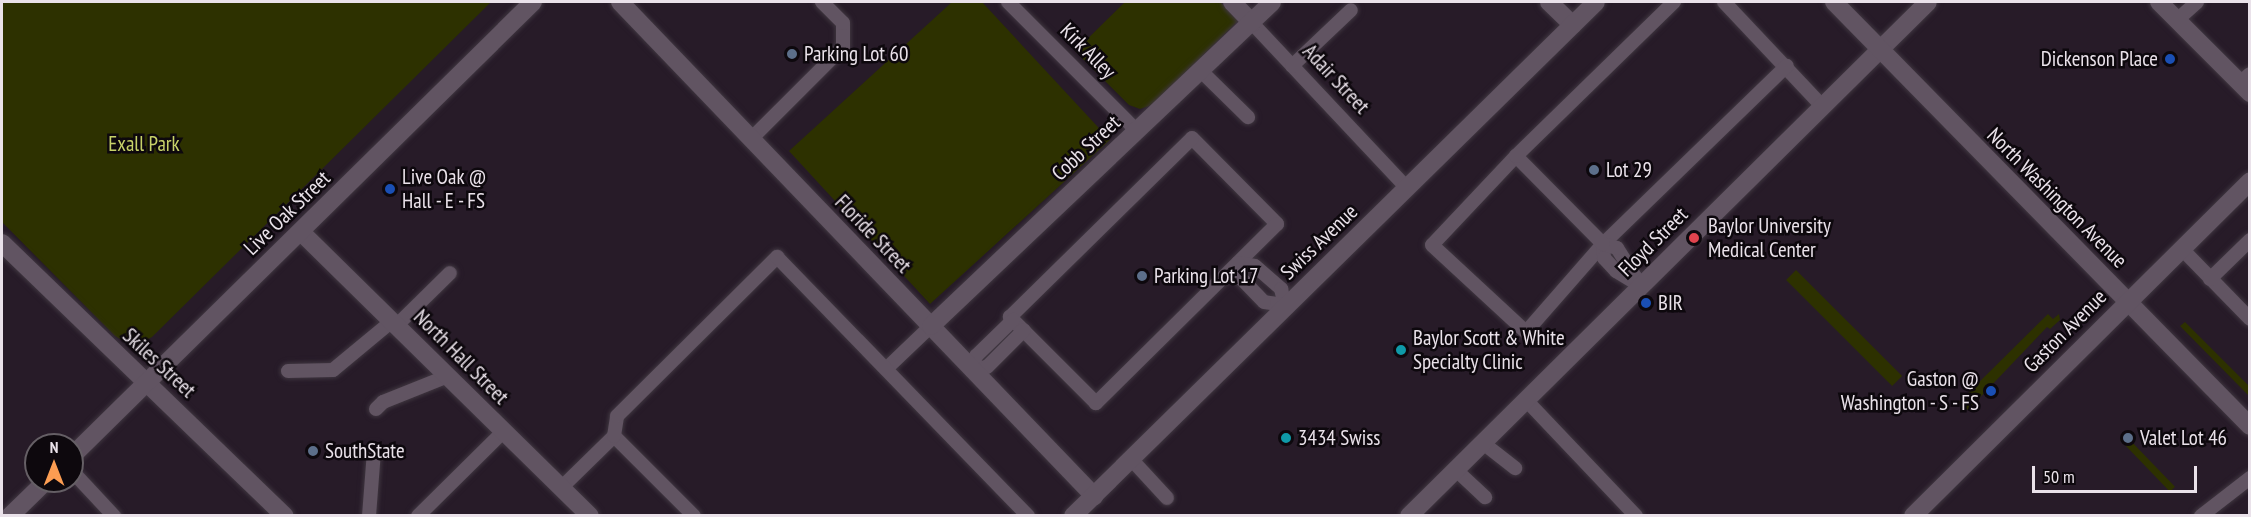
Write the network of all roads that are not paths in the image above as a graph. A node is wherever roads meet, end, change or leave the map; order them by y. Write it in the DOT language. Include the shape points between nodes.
graph roads {
  1 [pos="533,2"];
  2 [pos="620,2"];
  3 [pos="822,2"];
  4 [pos="1008,2"];
  5 [pos="1232,2"];
  6 [pos="1272,2"];
  7 [pos="1549,2"];
  8 [pos="1596,2"];
  9 [pos="1674,2"];
  10 [pos="1724,2"];
  11 [pos="1834,2"];
  12 [pos="1928,2"];
  13 [pos="2159,2"];
  14 [pos="2196,2"];
  15 [pos="1351,10"];
  16 [pos="2177,20"];
  17 [pos="1252,23"];
  18 [pos="1573,25"];
  19 [pos="1879,50"];
  20 [pos="1292,66"];
  21 [pos="1787,66"];
  22 [pos="1201,71"];
  23 [pos="2246,83"];
  24 [pos="1822,106"];
  25 [pos="1248,117"];
  26 [pos="1137,131"];
  27 [pos="751,139"];
  28 [pos="1516,156"];
  29 [pos="2250,181"];
  30 [pos="1407,188"];
  31 [pos="301,232"];
  32 [pos="2250,240"];
  33 [pos="2,243"];
  34 [pos="1604,244"];
  35 [pos="2181,248"];
  36 [pos="1238,263"];
  37 [pos="450,273"];
  38 [pos="2210,279"];
  39 [pos="1641,286"];
  40 [pos="2127,301"];
  41 [pos="1285,305"];
  42 [pos="2250,319"];
  43 [pos="1013,320"];
  44 [pos="394,323"];
  45 [pos="931,327"];
  46 [pos="1024,330"];
  47 [pos="887,368"];
  48 [pos="972,370"];
  49 [pos="288,371"];
  50 [pos="448,376"];
  51 [pos="149,383"];
  52 [pos="1526,400"];
  53 [pos="376,409"];
  54 [pos="2250,426"];
  55 [pos="504,431"];
  56 [pos="614,436"];
  57 [pos="1483,442"];
  58 [pos="84,445"];
  59 [pos="374,451"];
  60 [pos="1131,459"];
  61 [pos="1515,468"];
  62 [pos="1455,470"];
  63 [pos="2250,478"];
  64 [pos="84,484"];
  65 [pos="562,488"];
  66 [pos="34,493"];
  67 [pos="1094,496"];
  68 [pos="1485,497"];
  69 [pos="1167,498"];
  70 [pos="10,516"];
  71 [pos="114,516"];
  72 [pos="285,516"];
  73 [pos="369,516"];
  74 [pos="418,516"];
  75 [pos="590,516"];
  76 [pos="694,516"];
  77 [pos="1028,516"];
  78 [pos="1073,516"];
  79 [pos="1409,516"];
  80 [pos="1636,516"];
  81 [pos="1913,516"];
  82 [pos="2201,516"];
  1 -- 31 [label="street, Live Oak Street"];
  2 -- 27 [label="street, Floride Street"];
  3 -- 27 [label="lane" via="843,23 843,46"];
  4 -- 26 [label="lane, Kirk Alley"];
  5 -- 17 [label="street, Adair Street"];
  6 -- 17 [label="street, Cobb Street"];
  7 -- 18 [label="street"];
  8 -- 18 [label="street, Swiss Avenue"];
  9 -- 28 [label="lane"];
  10 -- 21 [label="lane"];
  11 -- 19 [label="street, North Washington Avenue"];
  12 -- 19 [label="street, Floyd Street"];
  13 -- 16 [label="street"];
  14 -- 16 [label="lane"];
  15 -- 20 [label="lane"];
  16 -- 23 [label="street"];
  17 -- 20 [label="lane, Adair Street"];
  17 -- 22 [label="street, Cobb Street"];
  18 -- 30 [label="street, Swiss Avenue"];
  19 -- 24 [label="street, Floyd Street"];
  19 -- 40 [label="street, North Washington Avenue"];
  20 -- 30 [label="lane, Adair Street"];
  21 -- 24 [label="lane"];
  21 -- 34 [label="lane"];
  22 -- 25 [label="lane"];
  22 -- 26 [label="street, Cobb Street"];
  24 -- 39 [label="street, Floyd Street"];
  26 -- 45 [label="street, Cobb Street"];
  27 -- 45 [label="street, Floride Street"];
  28 -- 34 [label="lane"];
  28 -- 34 [label="lane" via="1432,245 1526,332"];
  29 -- 35 [label="street, Gaston Avenue"];
  30 -- 41 [label="street, Swiss Avenue"];
  31 -- 44 [label="street, North Hall Street"];
  31 -- 51 [label="street, Live Oak Street"];
  32 -- 38 [label="lane"];
  33 -- 51 [label="street, Skiles Street"];
  34 -- 39 [label="lane" via="1604,258 1616,271"];
  35 -- 38 [label="lane"];
  35 -- 40 [label="street, Gaston Avenue"];
  36 -- 41 [label="lane" via="1254,266 1281,288"];
  36 -- 41 [label="lane" via="1238,275 1264,302"];
  36 -- 43 [label="lane" via="1277,224 1192,138 1010,317"];
  36 -- 46 [label="lane" via="1096,403"];
  37 -- 44 [label="lane"];
  38 -- 42 [label="lane"];
  39 -- 52 [label="street, Floyd Street"];
  40 -- 54 [label="street, North Washington Avenue"];
  40 -- 81 [label="street, Gaston Avenue"];
  41 -- 60 [label="street, Swiss Avenue"];
  43 -- 46 [label="lane"];
  43 -- 48 [label="lane" via="976,356"];
  44 -- 49 [label="lane" via="333,370"];
  44 -- 50 [label="street, North Hall Street"];
  45 -- 47 [label="lane"];
  45 -- 48 [label="street, Floride Street"];
  46 -- 48 [label="lane" via="987,367"];
  47 -- 56 [label="lane" via="777,258 617,416"];
  47 -- 77 [label="lane"];
  48 -- 67 [label="street, Floride Street"];
  50 -- 53 [label="lane" via="383,402"];
  50 -- 55 [label="street, North Hall Street"];
  51 -- 58 [label="street, Live Oak Street"];
  51 -- 72 [label="street, Skiles Street"];
  52 -- 57 [label="street, Floyd Street"];
  52 -- 80 [label="lane"];
  55 -- 65 [label="street, North Hall Street"];
  55 -- 74 [label="lane"];
  56 -- 65 [label="lane"];
  56 -- 76 [label="lane"];
  57 -- 61 [label="lane"];
  57 -- 62 [label="street, Floyd Street"];
  59 -- 73 [label="lane"];
  60 -- 67 [label="street, Swiss Avenue"];
  60 -- 69 [label="lane"];
  62 -- 68 [label="lane"];
  62 -- 79 [label="street, Floyd Street"];
  63 -- 82 [label="lane"];
  64 -- 71 [label="lane"];
  65 -- 75 [label="street, North Hall Street"];
  66 -- 70 [label="street"];
  67 -- 78 [label="street, Swiss Avenue"];
}
